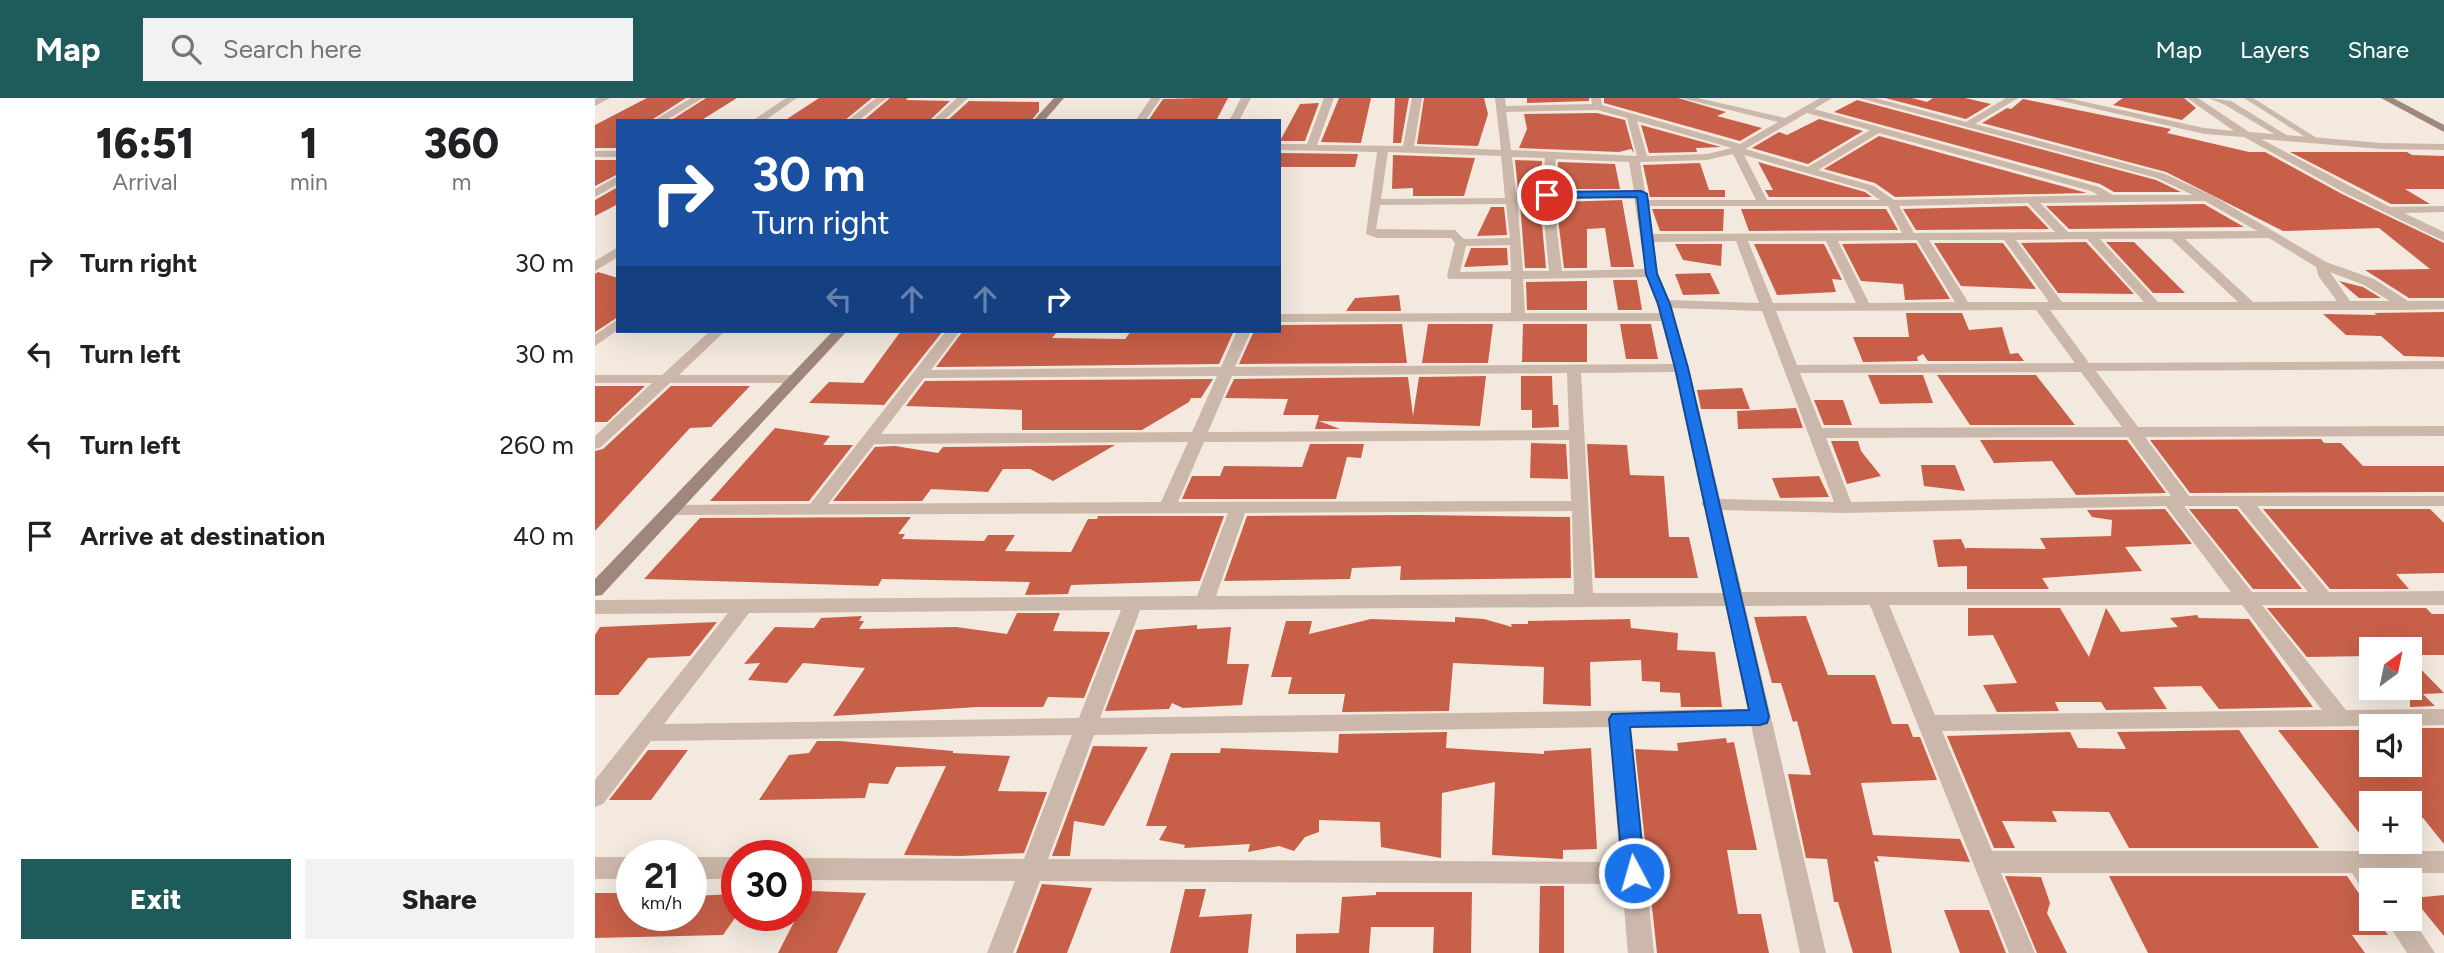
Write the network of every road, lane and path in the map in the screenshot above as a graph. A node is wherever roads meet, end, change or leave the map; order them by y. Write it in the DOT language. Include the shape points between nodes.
graph roads {
  1 [pos="605,98"];
  2 [pos="698,98"];
  3 [pos="792,98"];
  4 [pos="882,98"];
  5 [pos="963,98"];
  6 [pos="1059,98"];
  7 [pos="1156,98"];
  8 [pos="1246,98"];
  9 [pos="1329,98"];
  10 [pos="1417,98"];
  11 [pos="1686,98"];
  12 [pos="1827,98"];
  13 [pos="1864,98"];
  14 [pos="2013,98"];
  15 [pos="2054,98"];
  16 [pos="2095,98"];
  17 [pos="2192,98"];
  18 [pos="2213,98"];
  19 [pos="2248,98"];
  20 [pos="2386,98"];
  21 [pos="1597,102"];
  22 [pos="595,103"];
  23 [pos="1500,103"];
  24 [pos="2086,105"];
  25 [pos="1806,110"];
  26 [pos="1631,116"];
  27 [pos="661,119"];
  28 [pos="760,119"];
  29 [pos="855,119"];
  30 [pos="939,119"];
  31 [pos="1040,119"];
  32 [pos="1141,119"];
  33 [pos="1235,119"];
  34 [pos="1786,121"];
  35 [pos="1967,125"];
  36 [pos="1879,130"];
  37 [pos="2444,130"];
  38 [pos="2239,132"];
  39 [pos="2284,136"];
  40 [pos="2316,139"];
  41 [pos="616,145"];
  42 [pos="2444,146"];
  43 [pos="1281,147"];
  44 [pos="1311,147"];
  45 [pos="1383,148"];
  46 [pos="1408,149"];
  47 [pos="1738,149"];
  48 [pos="1507,152"];
  49 [pos="598,154"];
  50 [pos="616,154"];
  51 [pos="1551,155"];
  52 [pos="1639,159"];
  53 [pos="1811,170"];
  54 [pos="616,181"];
  55 [pos="595,194"];
  56 [pos="1547,195"];
  57 [pos="1510,198"];
  58 [pos="1642,198"];
  59 [pos="2111,198"];
  60 [pos="2209,198"];
  61 [pos="2031,200"];
  62 [pos="1376,202"];
  63 [pos="1892,203"];
  64 [pos="1764,204"];
  65 [pos="2444,209"];
  66 [pos="2388,210"];
  67 [pos="2174,235"];
  68 [pos="2268,235"];
  69 [pos="2007,236"];
  70 [pos="2065,236"];
  71 [pos="2090,236"];
  72 [pos="1915,237"];
  73 [pos="2444,237"];
  74 [pos="1648,238"];
  75 [pos="1741,238"];
  76 [pos="1831,238"];
  77 [pos="1516,241"];
  78 [pos="1461,243"];
  79 [pos="616,252"];
  80 [pos="2322,265"];
  81 [pos="595,267"];
  82 [pos="595,267"];
  83 [pos="616,267"];
  84 [pos="1652,274"];
  85 [pos="1556,275"];
  86 [pos="1518,276"];
  87 [pos="1864,306"];
  88 [pos="1964,306"];
  89 [pos="2040,306"];
  90 [pos="2058,306"];
  91 [pos="2155,306"];
  92 [pos="2250,306"];
  93 [pos="2347,306"];
  94 [pos="2407,306"];
  95 [pos="2444,306"];
  96 [pos="1767,307"];
  97 [pos="1665,310"];
  98 [pos="1281,317"];
  99 [pos="1518,317"];
  100 [pos="616,325"];
  101 [pos="716,333"];
  102 [pos="838,333"];
  103 [pos="951,333"];
  104 [pos="1243,333"];
  105 [pos="595,342"];
  106 [pos="2424,365"];
  107 [pos="2444,365"];
  108 [pos="2085,367"];
  109 [pos="1682,368"];
  110 [pos="1573,369"];
  111 [pos="1792,369"];
  112 [pos="1226,372"];
  113 [pos="920,374"];
  114 [pos="595,379"];
  115 [pos="666,379"];
  116 [pos="795,379"];
  117 [pos="2444,381"];
  118 [pos="2444,431"];
  119 [pos="2133,432"];
  120 [pos="1817,433"];
  121 [pos="1576,435"];
  122 [pos="1198,437"];
  123 [pos="870,439"];
  124 [pos="595,443"];
  125 [pos="2177,501"];
  126 [pos="2243,501"];
  127 [pos="2444,501"];
  128 [pos="1710,504"];
  129 [pos="1579,506"];
  130 [pos="1167,508"];
  131 [pos="1238,508"];
  132 [pos="1845,508"];
  133 [pos="815,509"];
  134 [pos="671,510"];
  135 [pos="595,590"];
  136 [pos="2444,598"];
  137 [pos="1734,599"];
  138 [pos="1877,599"];
  139 [pos="2245,599"];
  140 [pos="2325,599"];
  141 [pos="1584,600"];
  142 [pos="1133,603"];
  143 [pos="1205,603"];
  144 [pos="744,606"];
  145 [pos="595,607"];
  146 [pos="1760,717"];
  147 [pos="2444,717"];
  148 [pos="2340,718"];
  149 [pos="1619,719"];
  150 [pos="1927,723"];
  151 [pos="1086,727"];
  152 [pos="645,733"];
  153 [pos="595,797"];
  154 [pos="1984,862"];
  155 [pos="2444,862"];
  156 [pos="595,868"];
  157 [pos="616,868"];
  158 [pos="2391,868"];
  159 [pos="812,869"];
  160 [pos="1032,870"];
  161 [pos="2359,871"];
  162 [pos="1634,873"];
  163 [pos="2406,931"];
  164 [pos="1000,953"];
  165 [pos="1641,953"];
  166 [pos="1813,953"];
  167 [pos="2022,953"];
  168 [pos="2422,953"];
  1 -- 22 [label="street"];
  2 -- 27 [label="street"];
  3 -- 28 [label="street"];
  4 -- 29 [label="street"];
  5 -- 30 [label="street"];
  6 -- 31 [label="street"];
  7 -- 32 [label="street"];
  8 -- 33 [label="street"];
  9 -- 44 [label="street"];
  10 -- 46 [label="street"];
  11 -- 34 [label="street"];
  12 -- 25 [label="street"];
  13 -- 35 [label="street"];
  14 -- 35 [label="street"];
  15 -- 24 [label="street"];
  16 -- 24 [label="street"];
  17 -- 38 [label="street"];
  18 -- 39 [label="lane"];
  19 -- 40 [label="lane"];
  20 -- 37 [label="street"];
  21 -- 23 [label="street"];
  21 -- 26 [label="street"];
  23 -- 48 [label="street"];
  24 -- 38 [label="street" via="2180,127"];
  25 -- 34 [label="street"];
  25 -- 36 [label="street"];
  26 -- 47 [label="street"];
  26 -- 52 [label="street"];
  34 -- 47 [label="street"];
  35 -- 60 [label="street" via="2161,176"];
  36 -- 53 [label="street"];
  36 -- 59 [label="street" via="2095,189"];
  38 -- 39 [label="street"];
  38 -- 66 [label="street"];
  39 -- 40 [label="street"];
  40 -- 42 [label="street"];
  41 -- 49 [label="street"];
  43 -- 44 [label="street"];
  44 -- 45 [label="street"];
  45 -- 46 [label="street"];
  45 -- 62 [label="street"];
  46 -- 48 [label="street"];
  47 -- 52 [label="street" via="1707,158"];
  47 -- 53 [label="street"];
  47 -- 64 [label="street"];
  48 -- 51 [label="street"];
  48 -- 57 [label="street"];
  49 -- 50 [label="street"];
  51 -- 52 [label="street"];
  51 -- 56 [label="street"];
  52 -- 58 [label="street"];
  53 -- 63 [label="street" via="1870,188"];
  54 -- 55 [label="street"];
  56 -- 57 [label="street"];
  56 -- 58 [label="street"];
  56 -- 85 [label="street"];
  57 -- 62 [label="street"];
  57 -- 77 [label="street"];
  58 -- 64 [label="street"];
  58 -- 74 [label="street"];
  59 -- 60 [label="street"];
  59 -- 61 [label="street"];
  60 -- 68 [label="street"];
  61 -- 63 [label="street"];
  61 -- 70 [label="street"];
  62 -- 78 [label="street" via="1372,233 1450,233 1459,236"];
  63 -- 64 [label="street"];
  63 -- 72 [label="street"];
  65 -- 66 [label="street"];
  66 -- 73 [label="street"];
  67 -- 68 [label="street"];
  67 -- 71 [label="street"];
  67 -- 92 [label="street"];
  68 -- 80 [label="street"];
  69 -- 70 [label="street"];
  69 -- 72 [label="street"];
  69 -- 90 [label="street"];
  70 -- 71 [label="street"];
  71 -- 91 [label="street"];
  72 -- 76 [label="street"];
  72 -- 88 [label="street"];
  74 -- 75 [label="street"];
  74 -- 84 [label="street"];
  75 -- 76 [label="street"];
  75 -- 96 [label="street"];
  76 -- 87 [label="street"];
  77 -- 78 [label="street"];
  77 -- 86 [label="street"];
  78 -- 86 [label="street" via="1453,276"];
  79 -- 81 [label="street"];
  80 -- 93 [label="street" via="2325,277"];
  80 -- 94 [label="street" via="2369,282"];
  82 -- 83 [label="street"];
  84 -- 85 [label="street"];
  84 -- 97 [label="street"];
  85 -- 86 [label="street"];
  86 -- 99 [label="street"];
  87 -- 88 [label="street"];
  87 -- 96 [label="street"];
  88 -- 89 [label="street"];
  89 -- 90 [label="street"];
  89 -- 108 [label="street"];
  90 -- 91 [label="street"];
  91 -- 92 [label="street"];
  92 -- 93 [label="street"];
  93 -- 94 [label="street"];
  94 -- 95 [label="street"];
  96 -- 97 [label="street"];
  96 -- 111 [label="street"];
  97 -- 99 [label="street"];
  97 -- 109 [label="street"];
  98 -- 99 [label="street"];
  100 -- 105 [label="street"];
  101 -- 115 [label="street"];
  102 -- 116 [label="street"];
  103 -- 113 [label="street"];
  104 -- 112 [label="street"];
  106 -- 107 [label="street"];
  106 -- 108 [label="street"];
  106 -- 117 [label="street"];
  108 -- 111 [label="street"];
  108 -- 119 [label="street"];
  109 -- 110 [label="street"];
  109 -- 128 [label="street"];
  110 -- 112 [label="street"];
  110 -- 121 [label="street"];
  111 -- 120 [label="street"];
  112 -- 113 [label="street"];
  112 -- 122 [label="street"];
  113 -- 123 [label="street"];
  114 -- 115 [label="street"];
  115 -- 116 [label="street"];
  115 -- 124 [label="street"];
  116 -- 134 [label="street"];
  118 -- 119 [label="street"];
  119 -- 120 [label="street"];
  119 -- 125 [label="street"];
  120 -- 132 [label="street"];
  121 -- 122 [label="street"];
  121 -- 129 [label="street"];
  122 -- 123 [label="street"];
  122 -- 130 [label="street"];
  123 -- 133 [label="street"];
  125 -- 126 [label="street"];
  125 -- 132 [label="street"];
  125 -- 139 [label="street"];
  126 -- 127 [label="street"];
  126 -- 140 [label="street"];
  128 -- 132 [label="street"];
  128 -- 137 [label="street"];
  129 -- 131 [label="street"];
  129 -- 141 [label="street"];
  130 -- 131 [label="street"];
  130 -- 133 [label="street"];
  131 -- 143 [label="street"];
  133 -- 134 [label="street"];
  134 -- 135 [label="street"];
  136 -- 140 [label="street"];
  137 -- 138 [label="street"];
  137 -- 141 [label="street"];
  137 -- 146 [label="street"];
  138 -- 139 [label="street"];
  138 -- 150 [label="street"];
  139 -- 140 [label="street"];
  139 -- 148 [label="street"];
  141 -- 143 [label="street"];
  142 -- 143 [label="street"];
  142 -- 144 [label="street"];
  142 -- 151 [label="street"];
  144 -- 145 [label="street"];
  144 -- 152 [label="street"];
  146 -- 149 [label="street"];
  146 -- 166 [label="street"];
  147 -- 148 [label="street"];
  148 -- 150 [label="street"];
  149 -- 151 [label="street"];
  149 -- 162 [label="street"];
  150 -- 154 [label="street"];
  151 -- 152 [label="street"];
  151 -- 160 [label="street"];
  152 -- 153 [label="street"];
  154 -- 161 [label="street"];
  154 -- 167 [label="street"];
  155 -- 158 [label="street"];
  156 -- 157 [label="street"];
  159 -- 160 [label="street"];
  160 -- 162 [label="street"];
  160 -- 164 [label="street"];
  162 -- 165 [label="street"];
  163 -- 168 [label="street"];
}
